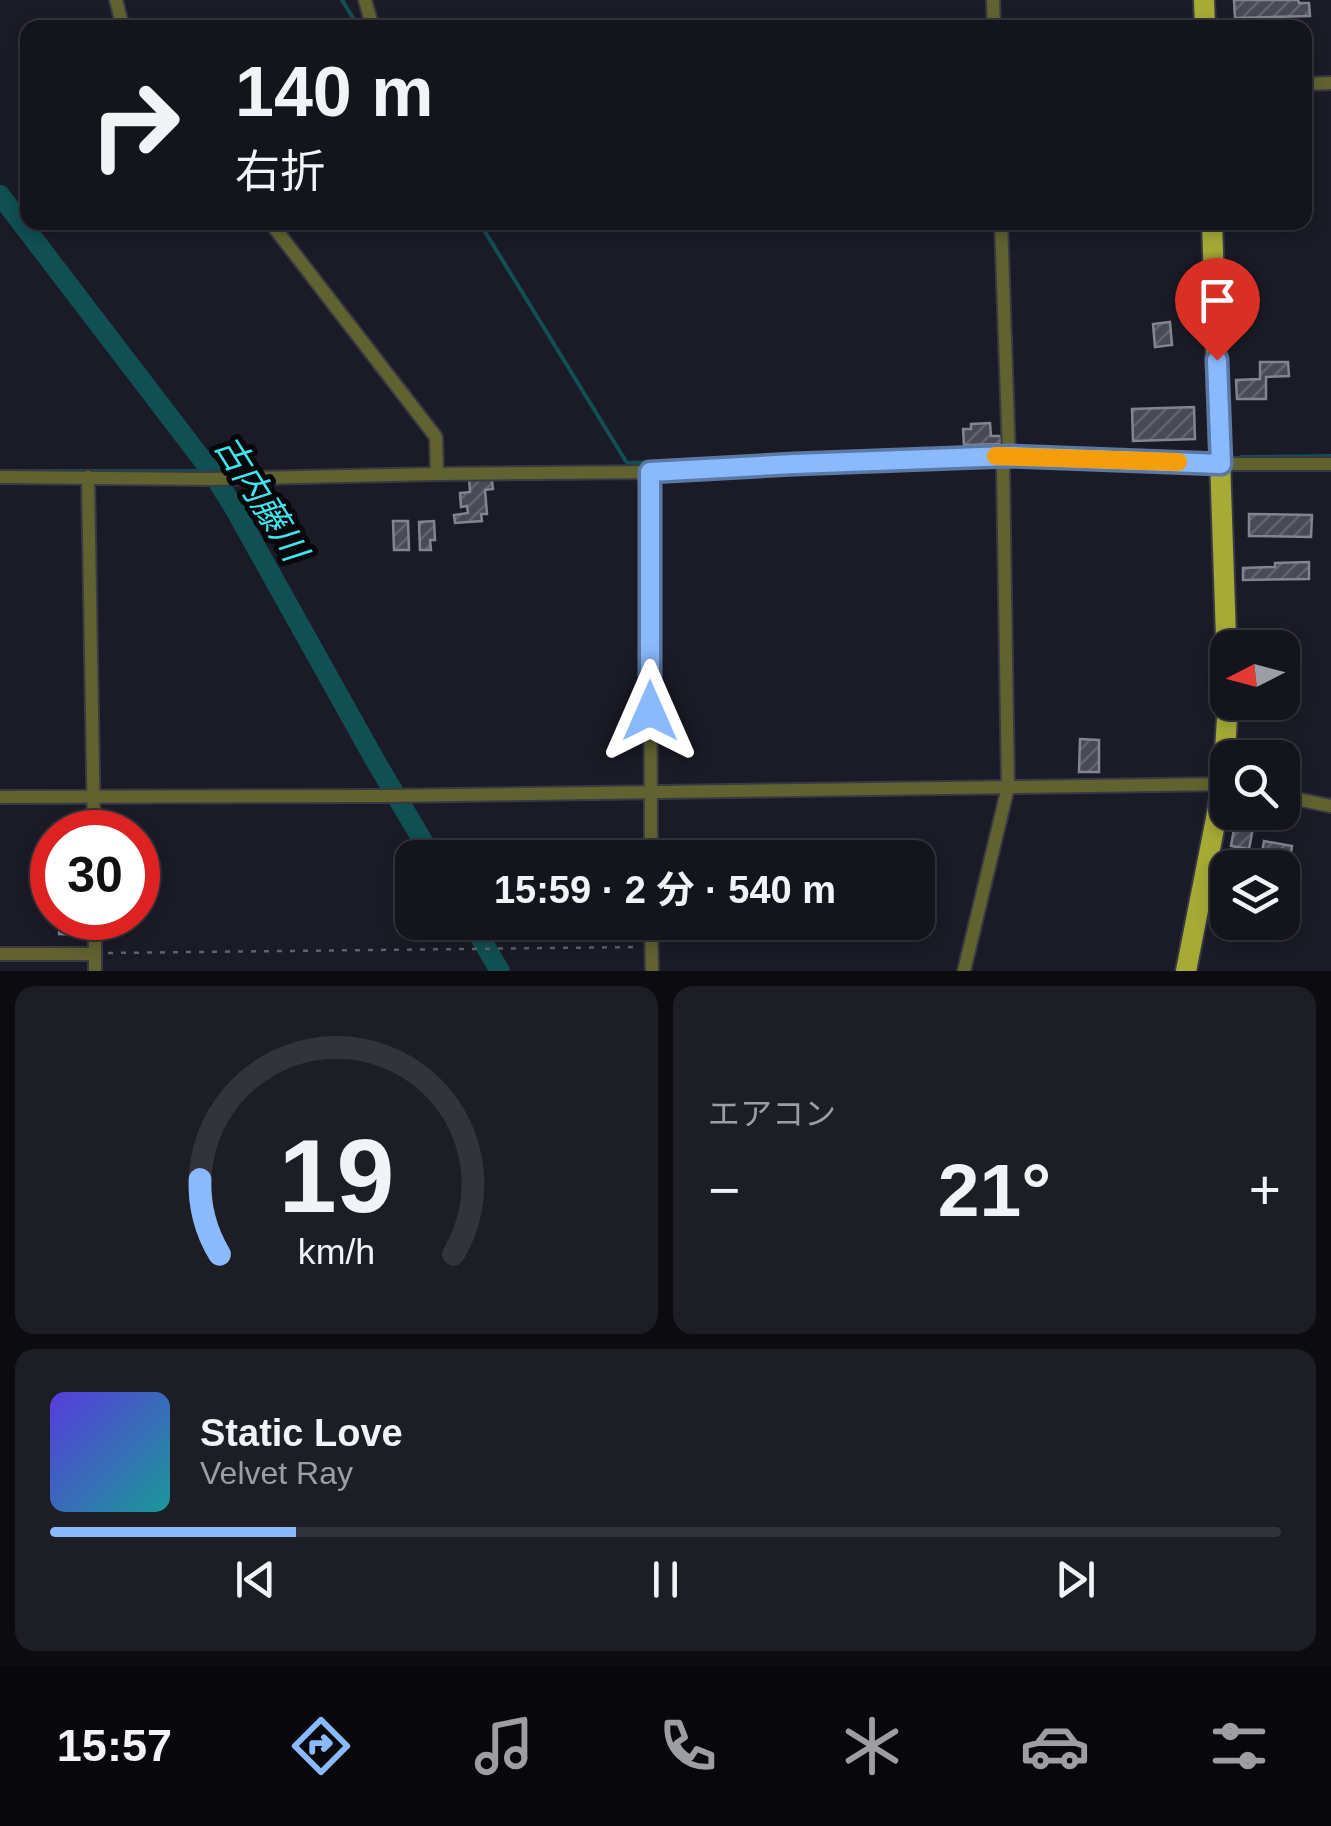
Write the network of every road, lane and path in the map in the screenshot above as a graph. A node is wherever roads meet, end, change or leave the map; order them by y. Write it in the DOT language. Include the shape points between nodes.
graph roads {
  1 [pos="276,230"];
  2 [pos="1002,230"];
  3 [pos="1212,230"];
  4 [pos="1009,456"];
  5 [pos="1221,464"];
  6 [pos="1331,464"];
  7 [pos="650,472"];
  8 [pos="437,474"];
  9 [pos="0,477"];
  10 [pos="88,477"];
  11 [pos="1226,630"];
  12 [pos="1210,784"];
  13 [pos="1008,787"];
  14 [pos="650,791"];
  15 [pos="0,797"];
  16 [pos="93,797"];
  17 [pos="1300,800"];
  18 [pos="1331,806"];
  19 [pos="93,810"];
  20 [pos="1215,830"];
  21 [pos="651,840"];
  22 [pos="95,940"];
  23 [pos="652,940"];
  24 [pos="652,947"];
  25 [pos="0,954"];
  26 [pos="95,954"];
  27 [pos="95,971"];
  28 [pos="652,971"];
  29 [pos="964,971"];
  30 [pos="1186,971"];
  1 -- 8 [label="street" via="436,438"];
  2 -- 4 [label="street"];
  3 -- 5 [label="main road"];
  4 -- 5 [label="street"];
  4 -- 7 [label="street"];
  4 -- 13 [label="street" via="1003,467"];
  5 -- 6 [label="street"];
  5 -- 11 [label="main road"];
  7 -- 8 [label="street"];
  7 -- 14 [label="street"];
  8 -- 10 [label="street"];
  9 -- 10 [label="street"];
  10 -- 16 [label="street"];
  12 -- 13 [label="street"];
  13 -- 14 [label="street"];
  13 -- 29 [label="street"];
  14 -- 16 [label="street"];
  14 -- 21 [label="street"];
  15 -- 16 [label="street"];
  16 -- 19 [label="street"];
  17 -- 18 [label="street"];
  20 -- 30 [label="main road"];
  22 -- 26 [label="street"];
  23 -- 24 [label="street"];
  24 -- 26 [label="path"];
  24 -- 28 [label="street"];
  25 -- 26 [label="street"];
  26 -- 27 [label="street"];
}
